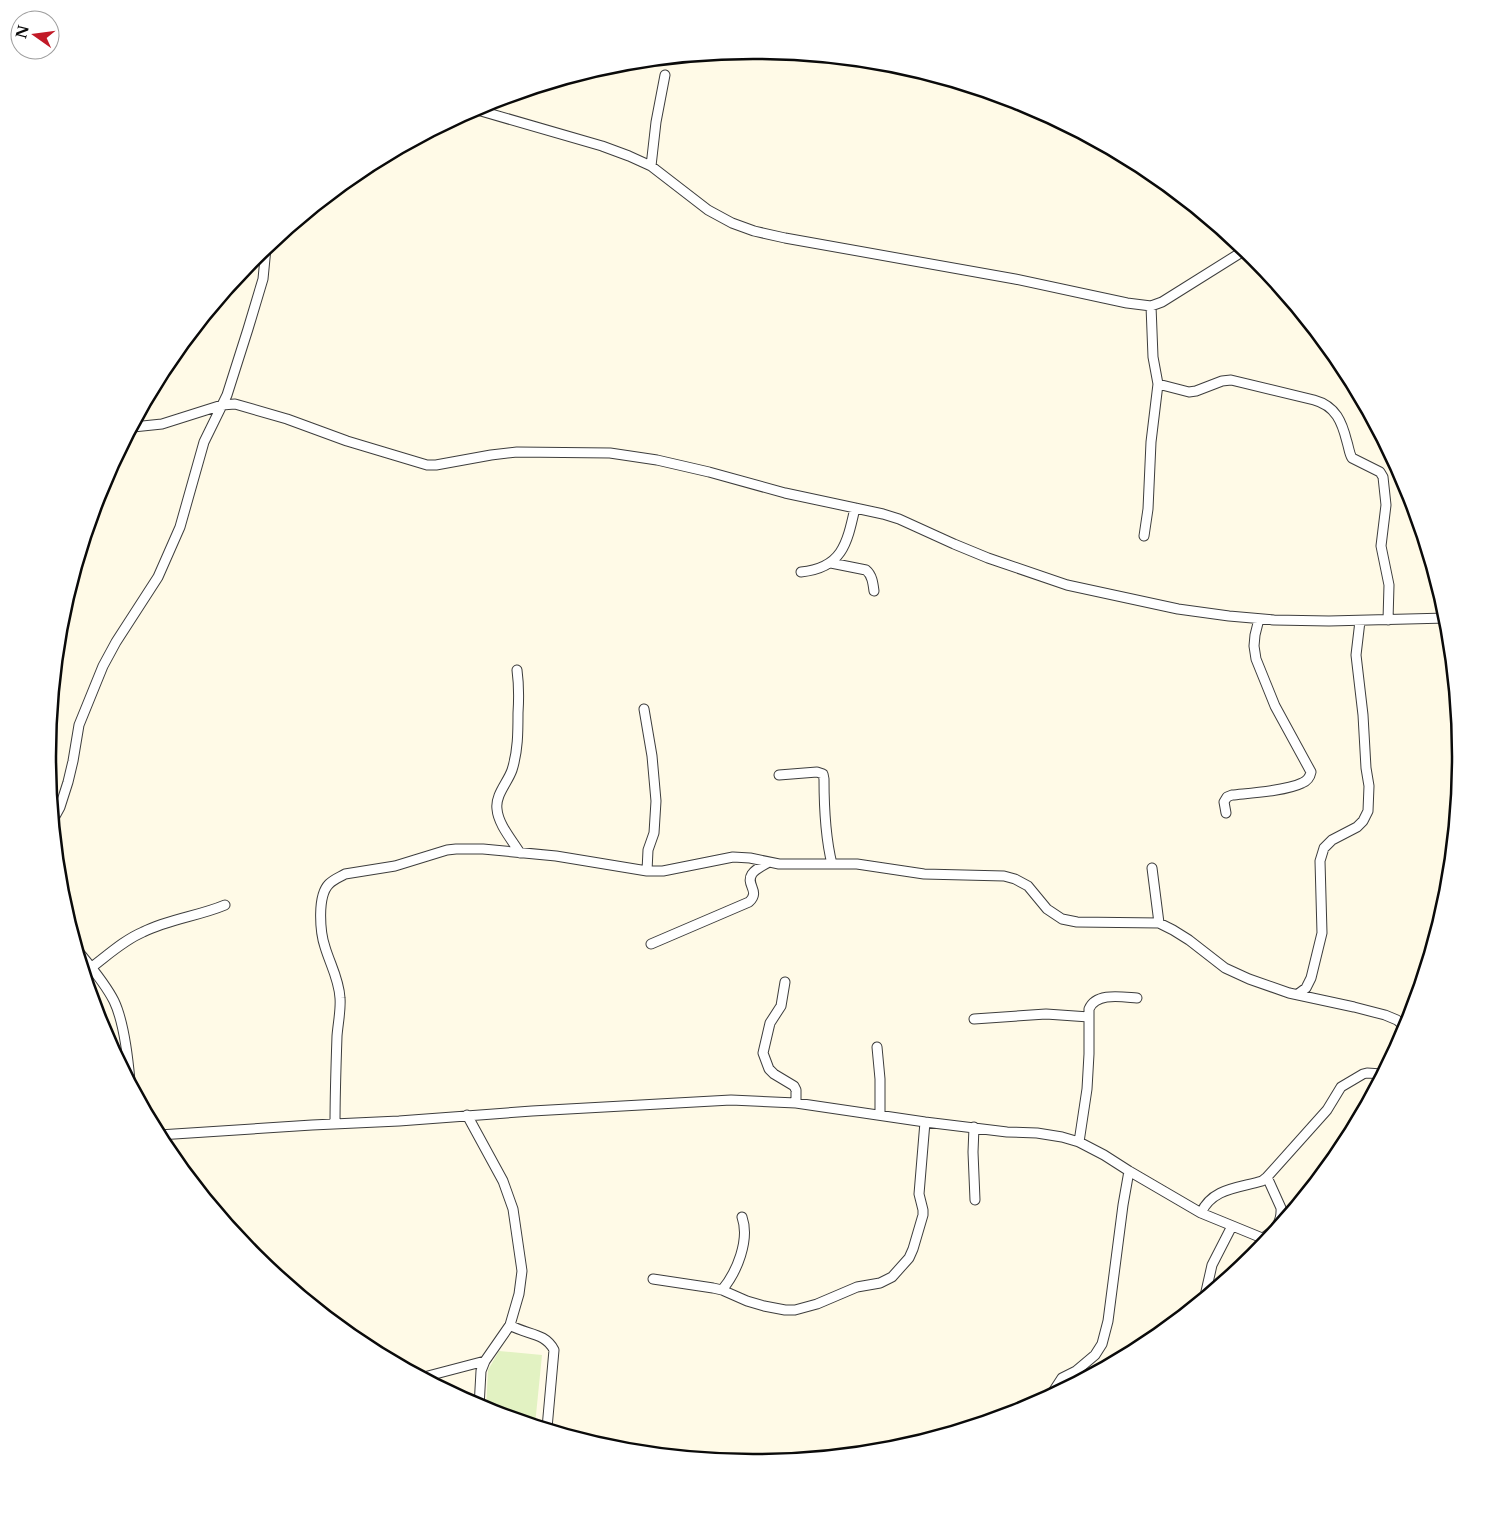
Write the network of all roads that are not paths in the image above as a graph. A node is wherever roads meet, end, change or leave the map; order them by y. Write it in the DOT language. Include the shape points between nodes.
graph roads {
  1 [pos="665,75"];
  2 [pos="486,112"];
  3 [pos="651,166"];
  4 [pos="1238,255"];
  5 [pos="265,259"];
  6 [pos="1152,306"];
  7 [pos="1158,384"];
  8 [pos="222,405"];
  9 [pos="140,426"];
  10 [pos="855,508"];
  11 [pos="1144,536"];
  12 [pos="831,563"];
  13 [pos="801,572"];
  14 [pos="874,591"];
  15 [pos="1438,618"];
  16 [pos="1259,619"];
  17 [pos="1360,620"];
  18 [pos="1388,620"];
  19 [pos="517,670"];
  20 [pos="644,709"];
  21 [pos="779,775"];
  22 [pos="59,809"];
  23 [pos="1226,813"];
  24 [pos="520,853"];
  25 [pos="769,862"];
  26 [pos="832,864"];
  27 [pos="1152,868"];
  28 [pos="647,872"];
  29 [pos="225,905"];
  30 [pos="1160,923"];
  31 [pos="651,944"];
  32 [pos="87,962"];
  33 [pos="92,967"];
  34 [pos="785,982"];
  35 [pos="1298,994"];
  36 [pos="1137,998"];
  37 [pos="1089,1017"];
  38 [pos="974,1019"];
  39 [pos="1400,1022"];
  40 [pos="876,1047"];
  41 [pos="128,1065"];
  42 [pos="1375,1074"];
  43 [pos="796,1103"];
  44 [pos="467,1115"];
  45 [pos="880,1115"];
  46 [pos="925,1122"];
  47 [pos="335,1124"];
  48 [pos="974,1127"];
  49 [pos="168,1134"];
  50 [pos="1079,1142"];
  51 [pos="1129,1171"];
  52 [pos="1268,1177"];
  53 [pos="975,1200"];
  54 [pos="1201,1213"];
  55 [pos="1280,1215"];
  56 [pos="742,1217"];
  57 [pos="1232,1226"];
  58 [pos="1260,1237"];
  59 [pos="654,1279"];
  60 [pos="1207,1287"];
  61 [pos="722,1290"];
  62 [pos="510,1325"];
  63 [pos="485,1361"];
  64 [pos="432,1375"];
  65 [pos="1057,1385"];
  66 [pos="479,1398"];
  67 [pos="548,1422"];
  1 -- 3 [label="street"];
  2 -- 3 [label="street" via="602,146"];
  3 -- 6 [label="street" via="708,210 754,231"];
  4 -- 6 [label="street" via="1169,299"];
  5 -- 8 [label="street" via="259,294"];
  6 -- 7 [label="street" via="1153,357"];
  7 -- 11 [label="street"];
  7 -- 18 [label="street" via="1189,392 1231,380 1323,402 1331,407 1342,426 1352,458 1380,472 1383,477 1386,505 1381,546 1389,585"];
  8 -- 9 [label="street" via="162,424"];
  8 -- 10 [label="street" via="244,406 427,465 517,452 610,453 657,460"];
  8 -- 22 [label="street" via="204,442 180,528 163,568 116,642 83,712"];
  10 -- 12 [label="street" via="840,554"];
  10 -- 16 [label="street" via="899,519 988,558 1067,585 1178,609"];
  12 -- 13 [label="street" via="814,571"];
  12 -- 14 [label="street" via="866,570"];
  15 -- 18 [label="street"];
  16 -- 17 [label="street"];
  16 -- 23 [label="street" via="1254,646 1256,659 1275,706 1311,772 1302,784 1227,797 1224,802"];
  17 -- 18 [label="street"];
  17 -- 35 [label="street" via="1356,655 1369,786 1368,811 1357,827 1324,848 1320,861 1322,933 1311,978"];
  19 -- 24 [label="street" via="518,739 512,771 496,804 500,821"];
  20 -- 28 [label="street" via="656,801"];
  21 -- 26 [label="street" via="822,774"];
  24 -- 28 [label="street"];
  24 -- 47 [label="street" via="447,850 395,866 346,874 329,883 322,904 321,930 340,997"];
  25 -- 26 [label="street"];
  25 -- 28 [label="street" via="732,857"];
  25 -- 31 [label="street" via="752,873 750,882 754,895 749,902"];
  26 -- 30 [label="street" via="876,866 924,874 1004,876 1028,886 1047,910 1062,919"];
  27 -- 30 [label="street"];
  29 -- 33 [label="street" via="143,932"];
  30 -- 35 [label="street" via="1224,968 1278,990"];
  32 -- 33 [label="street"];
  33 -- 41 [label="street" via="116,1007"];
  34 -- 43 [label="street" via="781,1006 770,1023 763,1054 774,1074 794,1086"];
  35 -- 39 [label="street" via="1385,1015"];
  36 -- 37 [label="street" via="1097,999 1089,1009"];
  37 -- 38 [label="street" via="1046,1014"];
  37 -- 50 [label="street" via="1087,1089"];
  40 -- 45 [label="street"];
  42 -- 52 [label="street" via="1363,1074 1341,1087 1327,1110"];
  43 -- 44 [label="street" via="731,1100"];
  43 -- 45 [label="street"];
  44 -- 47 [label="street"];
  44 -- 62 [label="street" via="503,1181 516,1218 522,1271"];
  45 -- 46 [label="street"];
  46 -- 48 [label="street"];
  46 -- 61 [label="street" via="919,1194 923,1215 909,1258 892,1277 796,1310 764,1306"];
  47 -- 49 [label="street"];
  48 -- 50 [label="street" via="1038,1133"];
  48 -- 53 [label="street"];
  50 -- 51 [label="street"];
  51 -- 54 [label="street"];
  51 -- 65 [label="street" via="1104,1338 1094,1355"];
  52 -- 54 [label="street" via="1215,1196"];
  52 -- 55 [label="street"];
  54 -- 57 [label="street"];
  56 -- 61 [label="street" via="745,1227 743,1245 732,1275"];
  57 -- 58 [label="street"];
  57 -- 60 [label="street" via="1212,1265"];
  59 -- 61 [label="street"];
  62 -- 63 [label="street"];
  62 -- 67 [label="street" via="542,1337 554,1350"];
  63 -- 64 [label="street"];
  63 -- 66 [label="street"];
}
